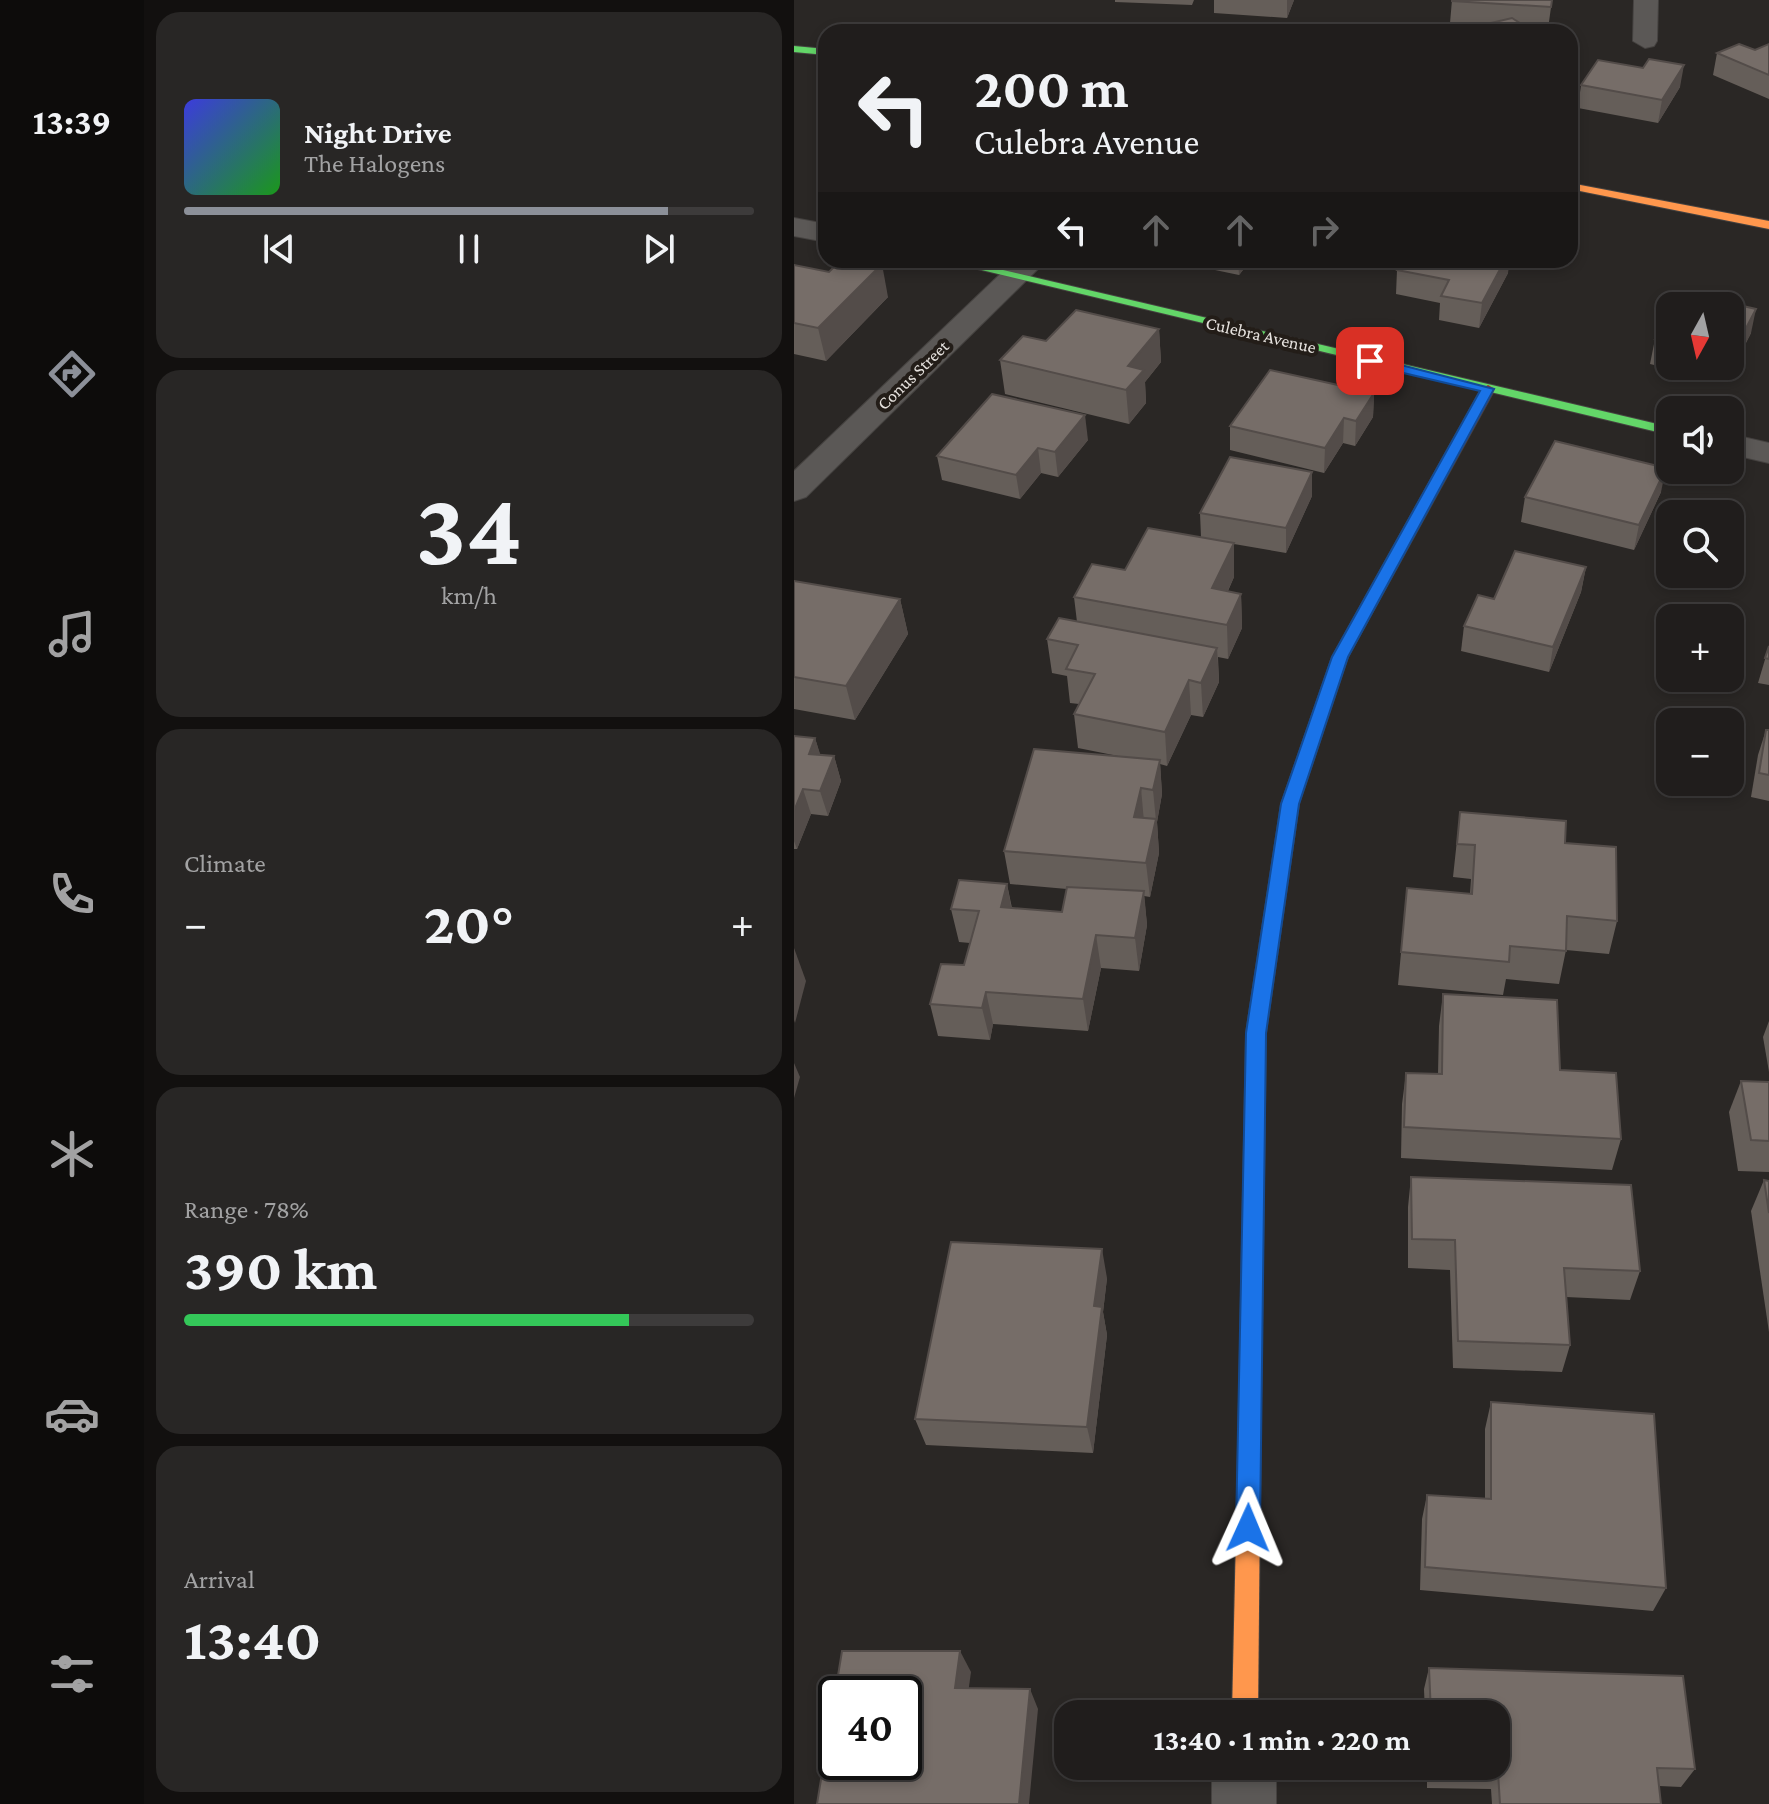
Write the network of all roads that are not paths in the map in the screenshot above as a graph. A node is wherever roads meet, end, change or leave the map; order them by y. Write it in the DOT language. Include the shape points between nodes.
graph roads {
  1 [pos="1646,0"];
  2 [pos="1645,41"];
  3 [pos="794,49"];
  4 [pos="818,51"];
  5 [pos="1578,188"];
  6 [pos="1769,225"];
  7 [pos="794,227"];
  8 [pos="818,232"];
  9 [pos="1024,268"];
  10 [pos="1488,389"];
  11 [pos="1656,428"];
  12 [pos="1744,447"];
  13 [pos="1769,453"];
  14 [pos="794,490"];
  15 [pos="1245,1700"];
  16 [pos="1244,1780"];
  17 [pos="1244,1804"];
  1 -- 2 [label="street"];
  3 -- 4 [label="street"];
  5 -- 6 [label="street"];
  7 -- 8 [label="street"];
  9 -- 10 [label="street, Culebra Avenue"];
  9 -- 14 [label="street, Conus Street"];
  10 -- 11 [label="street, Culebra Avenue"];
  10 -- 15 [label="street" via="1340,657 1290,804 1256,1033"];
  12 -- 13 [label="street"];
  16 -- 17 [label="street"];
}
